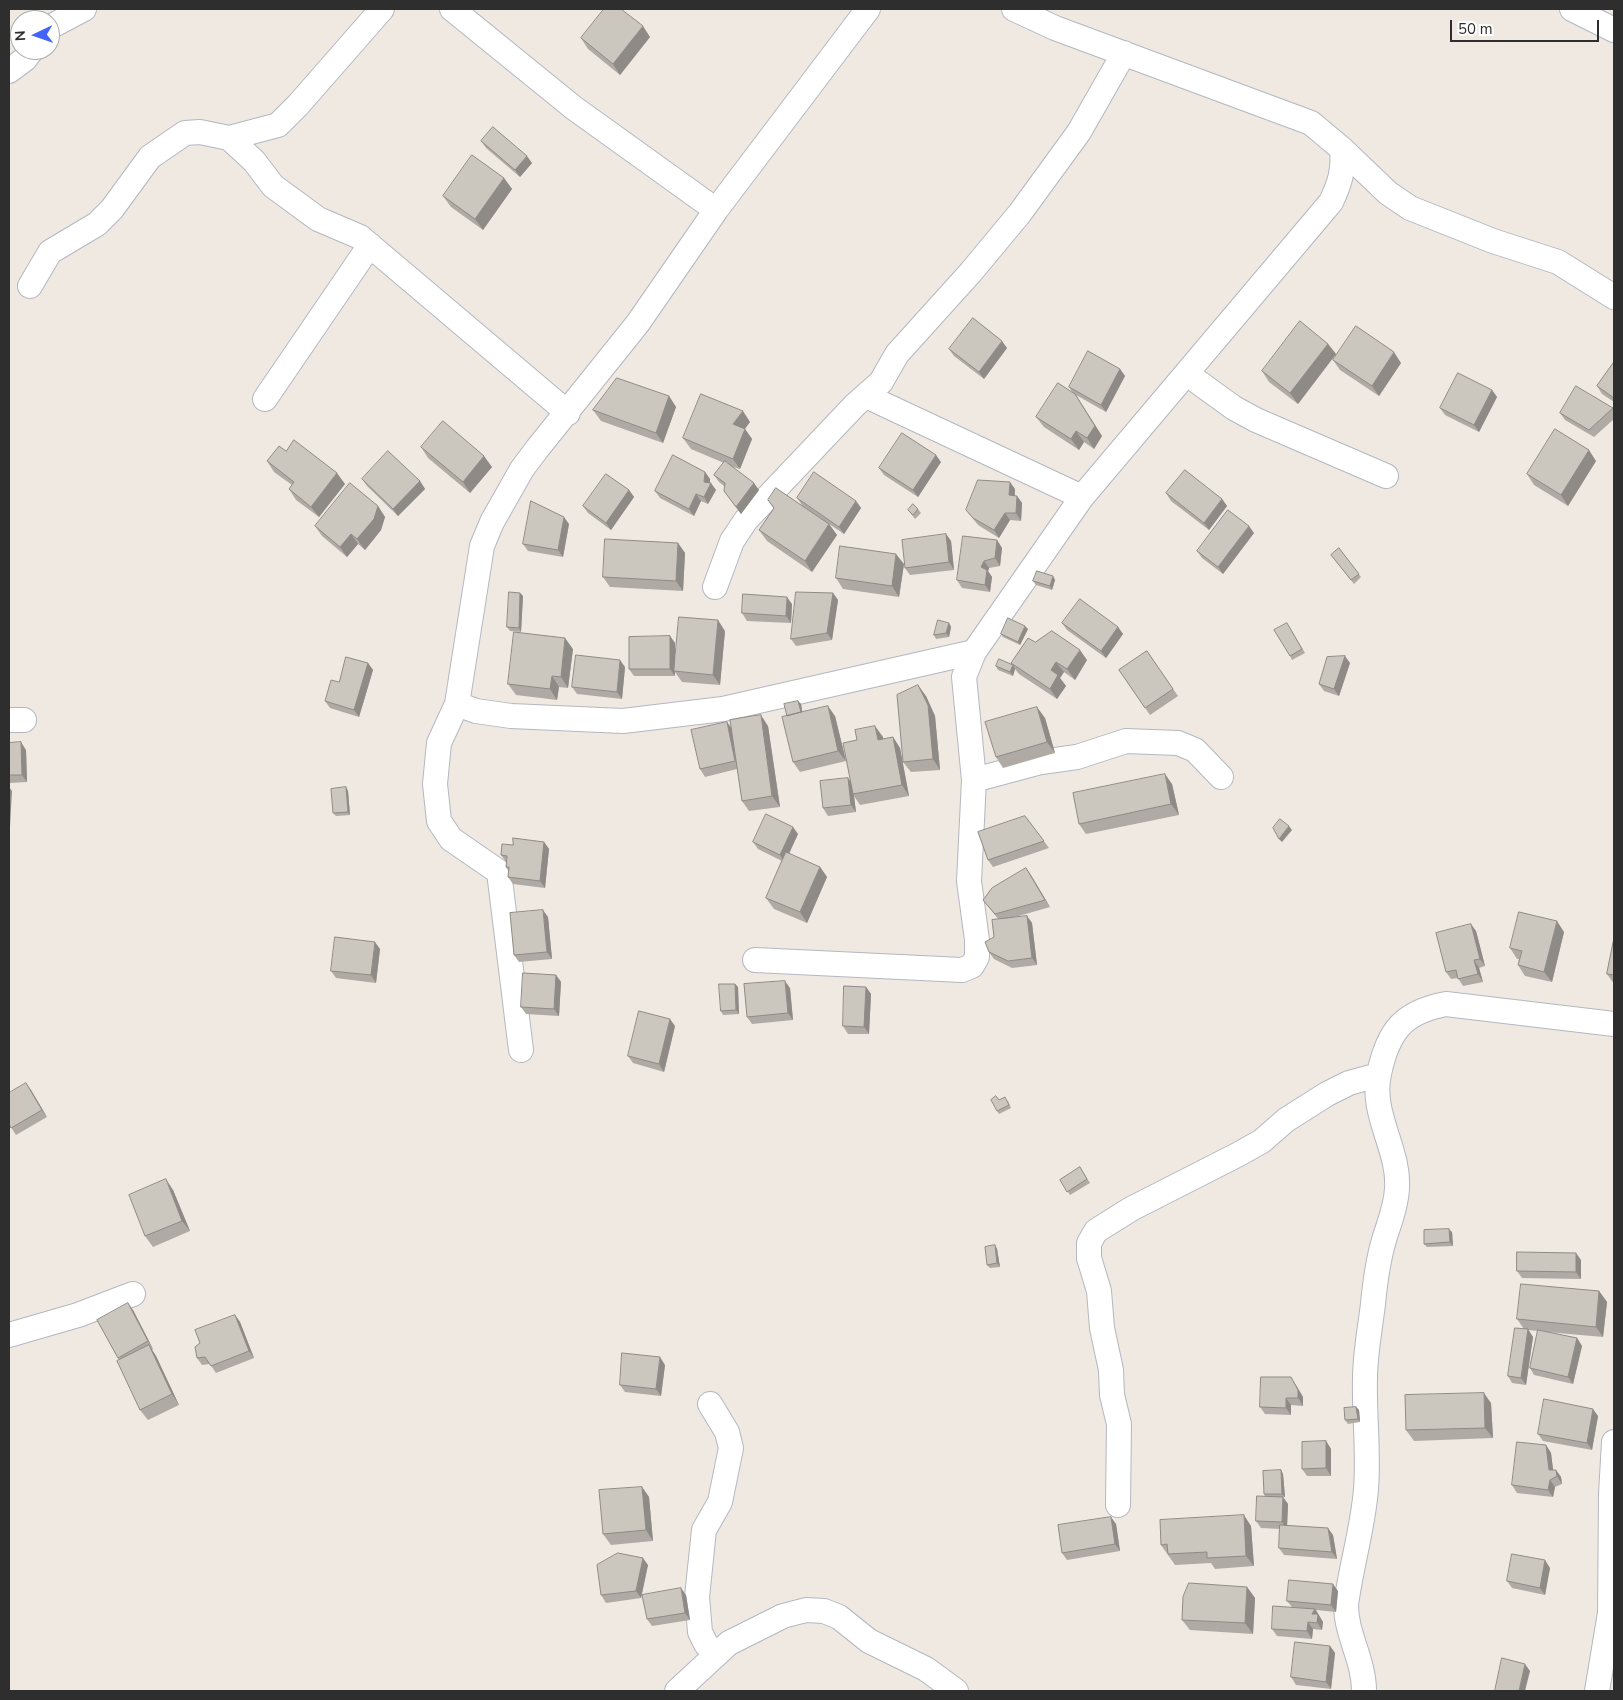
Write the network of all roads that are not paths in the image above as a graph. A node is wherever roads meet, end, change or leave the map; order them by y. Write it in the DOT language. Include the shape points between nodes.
graph roads {
  1 [pos="84,9"];
  2 [pos="382,9"];
  3 [pos="452,9"];
  4 [pos="868,9"];
  5 [pos="1014,9"];
  6 [pos="1572,9"];
  7 [pos="60,22"];
  8 [pos="1614,30"];
  9 [pos="1124,54"];
  10 [pos="24,60"];
  11 [pos="9,71"];
  12 [pos="229,138"];
  13 [pos="1342,149"];
  14 [pos="1375,181"];
  15 [pos="1330,202"];
  16 [pos="716,210"];
  17 [pos="370,245"];
  18 [pos="30,286"];
  19 [pos="1614,297"];
  20 [pos="1187,374"];
  21 [pos="866,396"];
  22 [pos="265,399"];
  23 [pos="568,413"];
  24 [pos="1386,476"];
  25 [pos="1082,497"];
  26 [pos="715,587"];
  27 [pos="974,652"];
  28 [pos="457,704"];
  29 [pos="1222,777"];
  30 [pos="974,780"];
  31 [pos="755,960"];
  32 [pos="1614,1024"];
  33 [pos="521,1050"];
  34 [pos="1378,1075"];
  35 [pos="133,1294"];
  36 [pos="9,1335"];
  37 [pos="710,1404"];
  38 [pos="1614,1442"];
  39 [pos="1118,1505"];
  40 [pos="715,1654"];
  41 [pos="677,1691"];
  42 [pos="956,1691"];
  43 [pos="1364,1691"];
  44 [pos="1597,1691"];
  1 -- 7 [label="street"];
  2 -- 12 [label="street" via="283,121 273,128"];
  3 -- 16 [label="street" via="574,108"];
  4 -- 16 [label="street"];
  5 -- 9 [label="street"];
  6 -- 8 [label="street"];
  9 -- 13 [label="street" via="1311,123"];
  9 -- 21 [label="street" via="1079,132 1020,213 896,354 881,382"];
  10 -- 11 [label="street"];
  12 -- 17 [label="street" via="254,161 273,186 318,219 350,231"];
  12 -- 18 [label="street" via="200,132 185,133 150,157 105,216 50,252"];
  13 -- 14 [label="street"];
  13 -- 15 [label="street" via="1341,181"];
  14 -- 15 [label="street" via="1356,182"];
  14 -- 19 [label="street" via="1410,208 1493,241 1558,262"];
  15 -- 20 [label="street"];
  16 -- 23 [label="street" via="638,323"];
  17 -- 22 [label="street"];
  17 -- 23 [label="street"];
  20 -- 24 [label="street" via="1256,420"];
  20 -- 25 [label="street"];
  21 -- 25 [label="street"];
  21 -- 26 [label="street" via="746,520 732,541"];
  23 -- 28 [label="street" via="522,469 482,546"];
  25 -- 27 [label="street"];
  27 -- 28 [label="street" via="724,709 632,720 511,716 476,711"];
  27 -- 30 [label="street" via="964,677"];
  28 -- 33 [label="street" via="439,743 436,810 439,822 451,839 498,872 501,880"];
  29 -- 30 [label="street" via="1195,750 1178,743 1126,741 1077,757 1041,762"];
  30 -- 31 [label="street" via="969,881 977,957 972,966 962,970"];
  32 -- 34 [label="street" via="1446,1004 1412,1014 1398,1026"];
  34 -- 39 [label="street" via="1349,1083 1327,1094 1286,1120 1262,1141 1096,1231 1089,1243 1089,1258 1099,1291 1112,1395 1119,1424"];
  34 -- 43 [label="street" via="1381,1116 1394,1157 1398,1186 1396,1208 1383,1241 1373,1302 1364,1378 1366,1490 1346,1605 1346,1622 1362,1665"];
  35 -- 36 [label="street" via="78,1315"];
  37 -- 40 [label="street" via="727,1432 730,1448 720,1502 704,1530 697,1597 700,1632"];
  38 -- 44 [label="street" via="1610,1614"];
  40 -- 41 [label="street"];
  40 -- 42 [label="street" via="728,1642 783,1616 806,1610 824,1611 839,1617 876,1645 926,1669"];
}
